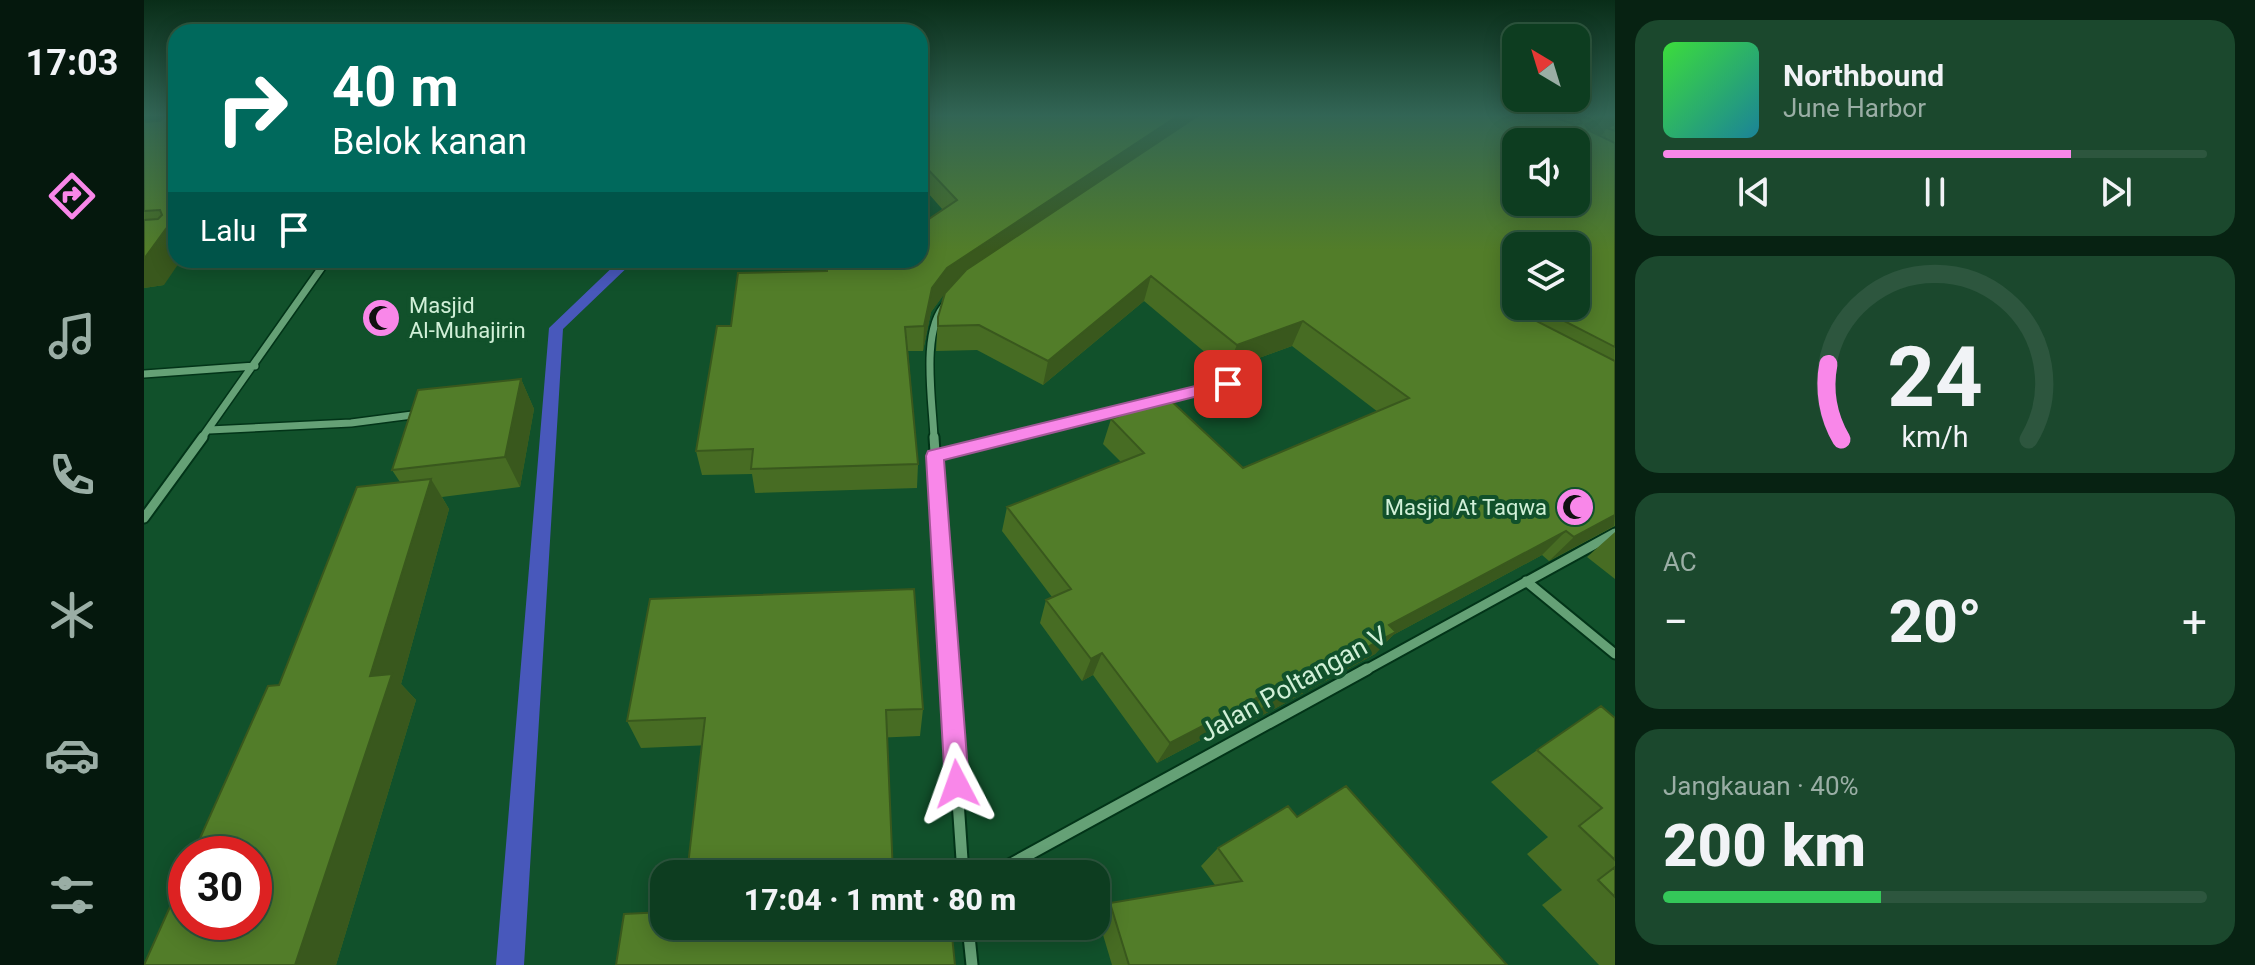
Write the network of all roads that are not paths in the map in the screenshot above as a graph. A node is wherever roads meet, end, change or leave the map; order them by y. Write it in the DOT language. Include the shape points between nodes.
graph roads {
  1 [pos="322,268"];
  2 [pos="954,295"];
  3 [pos="255,366"];
  4 [pos="144,374"];
  5 [pos="1228,384"];
  6 [pos="426,413"];
  7 [pos="209,430"];
  8 [pos="935,456"];
  9 [pos="144,518"];
  10 [pos="1615,533"];
  11 [pos="1526,581"];
  12 [pos="1615,654"];
  13 [pos="962,860"];
  14 [pos="1018,860"];
  15 [pos="969,940"];
  16 [pos="972,965"];
  1 -- 3 [label="street"];
  2 -- 8 [label="street" via="937,313 931,334"];
  3 -- 4 [label="street"];
  3 -- 7 [label="street"];
  5 -- 8 [label="street"];
  6 -- 7 [label="street" via="351,423"];
  7 -- 9 [label="street"];
  8 -- 13 [label="street"];
  10 -- 11 [label="street, Jalan Poltangan V"];
  11 -- 12 [label="street"];
  11 -- 14 [label="street, Jalan Poltangan V"];
  15 -- 16 [label="street"];
}
